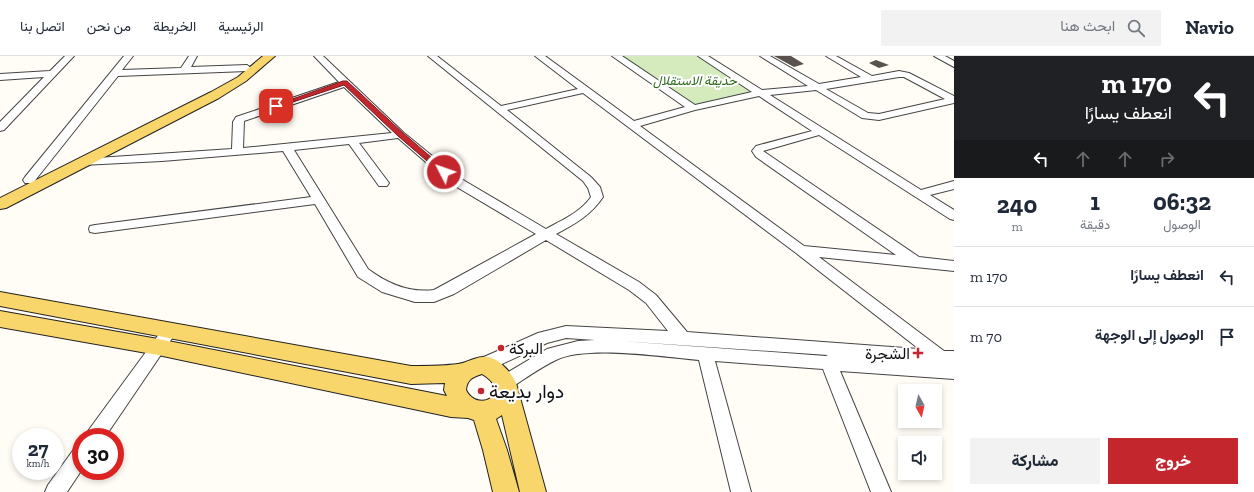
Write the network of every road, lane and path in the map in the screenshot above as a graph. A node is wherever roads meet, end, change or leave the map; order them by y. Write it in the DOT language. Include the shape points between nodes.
graph roads {
  1 [pos="70,56"];
  2 [pos="129,56"];
  3 [pos="193,56"];
  4 [pos="260,56"];
  5 [pos="270,56"];
  6 [pos="318,56"];
  7 [pos="432,56"];
  8 [pos="539,56"];
  9 [pos="616,56"];
  10 [pos="702,56"];
  11 [pos="764,56"];
  12 [pos="830,56"];
  13 [pos="938,56"];
  14 [pos="954,64"];
  15 [pos="247,68"];
  16 [pos="184,71"];
  17 [pos="115,73"];
  18 [pos="52,74"];
  19 [pos="0,77"];
  20 [pos="869,78"];
  21 [pos="345,83"];
  22 [pos="817,87"];
  23 [pos="265,90"];
  24 [pos="586,90"];
  25 [pos="760,93"];
  26 [pos="954,100"];
  27 [pos="276,106"];
  28 [pos="693,108"];
  29 [pos="500,110"];
  30 [pos="632,125"];
  31 [pos="0,128"];
  32 [pos="819,132"];
  33 [pos="401,135"];
  34 [pos="352,140"];
  35 [pos="287,148"];
  36 [pos="97,151"];
  37 [pos="237,152"];
  38 [pos="82,162"];
  39 [pos="29,180"];
  40 [pos="383,182"];
  41 [pos="954,185"];
  42 [pos="0,194"];
  43 [pos="920,194"];
  44 [pos="318,200"];
  45 [pos="0,204"];
  46 [pos="954,216"];
  47 [pos="95,228"];
  48 [pos="547,234"];
  49 [pos="801,250"];
  50 [pos="916,262"];
  51 [pos="954,266"];
  52 [pos="0,299"];
  53 [pos="0,319"];
  54 [pos="170,330"];
  55 [pos="683,338"];
  56 [pos="158,347"];
  57 [pos="705,354"];
  58 [pos="948,358"];
  59 [pos="828,362"];
  60 [pos="473,369"];
  61 [pos="954,372"];
  62 [pos="506,386"];
  63 [pos="475,409"];
  64 [pos="100,428"];
  65 [pos="72,468"];
  66 [pos="55,492"];
  67 [pos="506,492"];
  68 [pos="533,492"];
  69 [pos="741,492"];
  70 [pos="882,492"];
  1 -- 18 [label="street"];
  2 -- 17 [label="street"];
  3 -- 16 [label="street"];
  4 -- 15 [label="main road"];
  5 -- 36 [label="main road" via="232,86"];
  6 -- 21 [label="street"];
  7 -- 29 [label="street"];
  8 -- 24 [label="street"];
  9 -- 28 [label="street"];
  10 -- 25 [label="street"];
  11 -- 22 [label="street"];
  12 -- 20 [label="street"];
  13 -- 14 [label="street"];
  15 -- 16 [label="street"];
  15 -- 36 [label="main road" via="216,88"];
  16 -- 17 [label="street"];
  17 -- 39 [label="street"];
  18 -- 19 [label="street"];
  18 -- 31 [label="street"];
  20 -- 22 [label="street"];
  20 -- 26 [label="street" via="903,74"];
  21 -- 27 [label="street"];
  21 -- 33 [label="street"];
  22 -- 25 [label="street"];
  22 -- 26 [label="street" via="861,113 873,117"];
  23 -- 27 [label="path"];
  24 -- 29 [label="street"];
  24 -- 30 [label="street"];
  25 -- 28 [label="street"];
  25 -- 32 [label="street"];
  27 -- 37 [label="street" via="240,119"];
  28 -- 30 [label="street"];
  29 -- 48 [label="street" via="594,187 597,197 591,206"];
  30 -- 49 [label="street"];
  32 -- 43 [label="street"];
  32 -- 50 [label="street" via="757,151"];
  33 -- 34 [label="street"];
  33 -- 48 [label="street" via="454,180"];
  34 -- 35 [label="street"];
  34 -- 40 [label="street"];
  35 -- 37 [label="street"];
  35 -- 44 [label="street"];
  36 -- 38 [label="main road"];
  36 -- 39 [label="main road"];
  37 -- 38 [label="street"];
  38 -- 45 [label="main road"];
  39 -- 42 [label="main road"];
  41 -- 43 [label="street"];
  43 -- 46 [label="street"];
  44 -- 47 [label="street"];
  44 -- 48 [label="street" via="363,273 374,282 392,290 416,296 434,296 449,290"];
  48 -- 55 [label="street" via="634,286 651,299"];
  49 -- 50 [label="street"];
  49 -- 58 [label="street"];
  50 -- 51 [label="street"];
  52 -- 54 [label="main road"];
  53 -- 56 [label="main road"];
  54 -- 56 [label="street"];
  54 -- 60 [label="main road" via="411,375 440,375"];
  55 -- 58 [label="street"];
  55 -- 60 [label="street" via="566,332 535,341"];
  56 -- 63 [label="main road" via="437,404"];
  56 -- 64 [label="street"];
  57 -- 59 [label="street"];
  57 -- 62 [label="street" via="598,346 578,348 553,354"];
  57 -- 69 [label="street"];
  59 -- 61 [label="street"];
  59 -- 70 [label="street"];
  60 -- 62 [label="main road" via="497,371"];
  60 -- 63 [label="main road" via="457,381 456,393 462,404"];
  62 -- 63 [label="main road" via="505,397 496,407"];
  62 -- 68 [label="main road"];
  63 -- 67 [label="main road" via="495,450"];
  65 -- 66 [label="street"];
}
